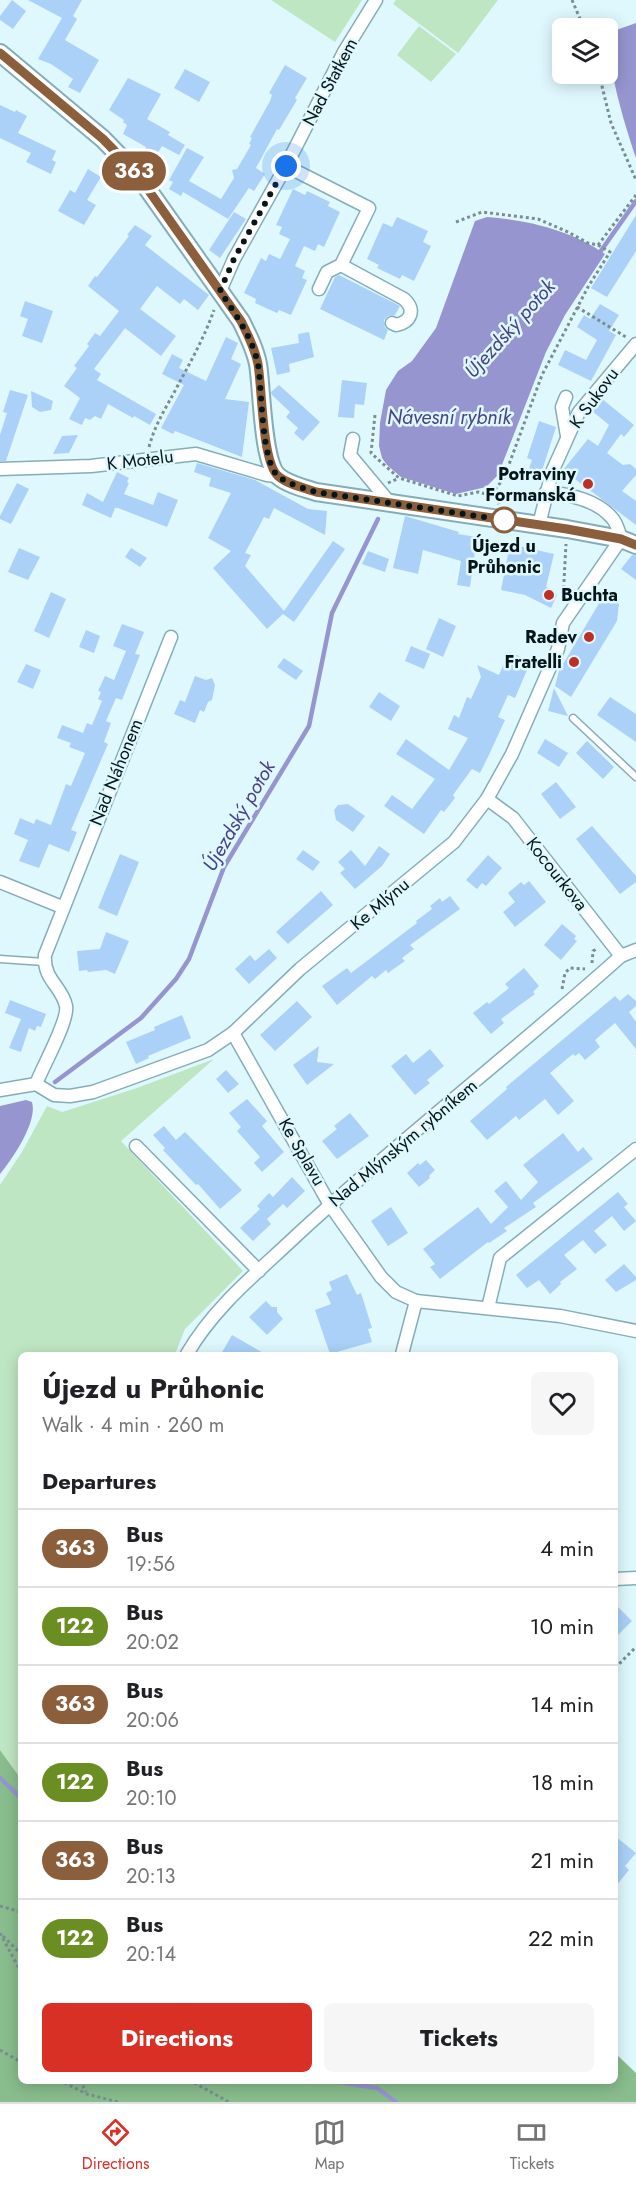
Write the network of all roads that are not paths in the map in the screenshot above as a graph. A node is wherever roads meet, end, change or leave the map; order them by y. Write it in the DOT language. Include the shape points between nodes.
graph roads {
  1 [pos="376,0"];
  2 [pos="0,53"];
  3 [pos="286,166"];
  4 [pos="342,265"];
  5 [pos="319,289"];
  6 [pos="220,291"];
  7 [pos="392,323"];
  8 [pos="636,344"];
  9 [pos="566,397"];
  10 [pos="567,436"];
  11 [pos="353,439"];
  12 [pos="0,469"];
  13 [pos="277,476"];
  14 [pos="546,492"];
  15 [pos="390,503"];
  16 [pos="539,525"];
  17 [pos="629,542"];
  18 [pos="171,637"];
  19 [pos="573,718"];
  20 [pos="636,777"];
  21 [pos="487,799"];
  22 [pos="0,882"];
  23 [pos="62,907"];
  24 [pos="636,950"];
  25 [pos="621,956"];
  26 [pos="0,959"];
  27 [pos="45,962"];
  28 [pos="233,1033"];
  29 [pos="36,1084"];
  30 [pos="0,1090"];
  31 [pos="136,1146"];
  32 [pos="636,1149"];
  33 [pos="330,1205"];
  34 [pos="259,1271"];
  35 [pos="416,1301"];
  36 [pos="488,1308"];
  37 [pos="636,1331"];
  38 [pos="188,1352"];
  39 [pos="403,1352"];
  40 [pos="636,1578"];
  41 [pos="618,1579"];
  1 -- 3 [label="street, Nad Statkem" via="344,52"];
  2 -- 6 [label="street" via="103,139 137,174"];
  3 -- 4 [label="street" via="369,208"];
  3 -- 6 [label="street, Nad Statkem"];
  4 -- 5 [label="street" via="327,272"];
  4 -- 7 [label="street" via="410,305 412,313 408,320"];
  6 -- 13 [label="street" via="252,343 269,457"];
  8 -- 10 [label="street, K Sukovu" via="579,412"];
  9 -- 10 [label="street" via="562,407"];
  10 -- 14 [label="street, K Sukovu"];
  11 -- 15 [label="street" via="350,455"];
  12 -- 13 [label="street, K Motelu" via="91,466 196,454"];
  13 -- 15 [label="street" via="316,492"];
  14 -- 16 [label="street, K Sukovu"];
  14 -- 17 [label="street" via="572,495 604,510"];
  15 -- 16 [label="street"];
  16 -- 17 [label="street"];
  17 -- 21 [label="street, Ke Mlýnu" via="563,623 558,649"];
  18 -- 23 [label="street, Nad Náhonem"];
  19 -- 20 [label="lane"];
  21 -- 25 [label="street, Kocourkova" via="513,818"];
  21 -- 28 [label="street, Ke Mlýnu" via="454,842 300,969"];
  22 -- 23 [label="street"];
  23 -- 27 [label="street, Nad Náhonem"];
  24 -- 25 [label="street, Nad Mlýnským rybníkem"];
  25 -- 33 [label="street, Nad Mlýnským rybníkem"];
  26 -- 27 [label="lane"];
  27 -- 29 [label="street" via="50,981 67,1008 66,1021"];
  28 -- 29 [label="street, Ke Mlýnu" via="208,1050 93,1092 54,1095"];
  28 -- 33 [label="street, Ke Splavu"];
  29 -- 30 [label="street"];
  31 -- 34 [label="street"];
  32 -- 36 [label="street" via="500,1258"];
  33 -- 34 [label="street, Nad Mlýnským rybníkem"];
  33 -- 35 [label="street, Ke Splavu" via="381,1277 396,1292"];
  34 -- 38 [label="street, Nad Mlýnským rybníkem" via="219,1309"];
  35 -- 36 [label="street"];
  35 -- 39 [label="street"];
  36 -- 37 [label="street" via="560,1316"];
  40 -- 41 [label="street"];
}
